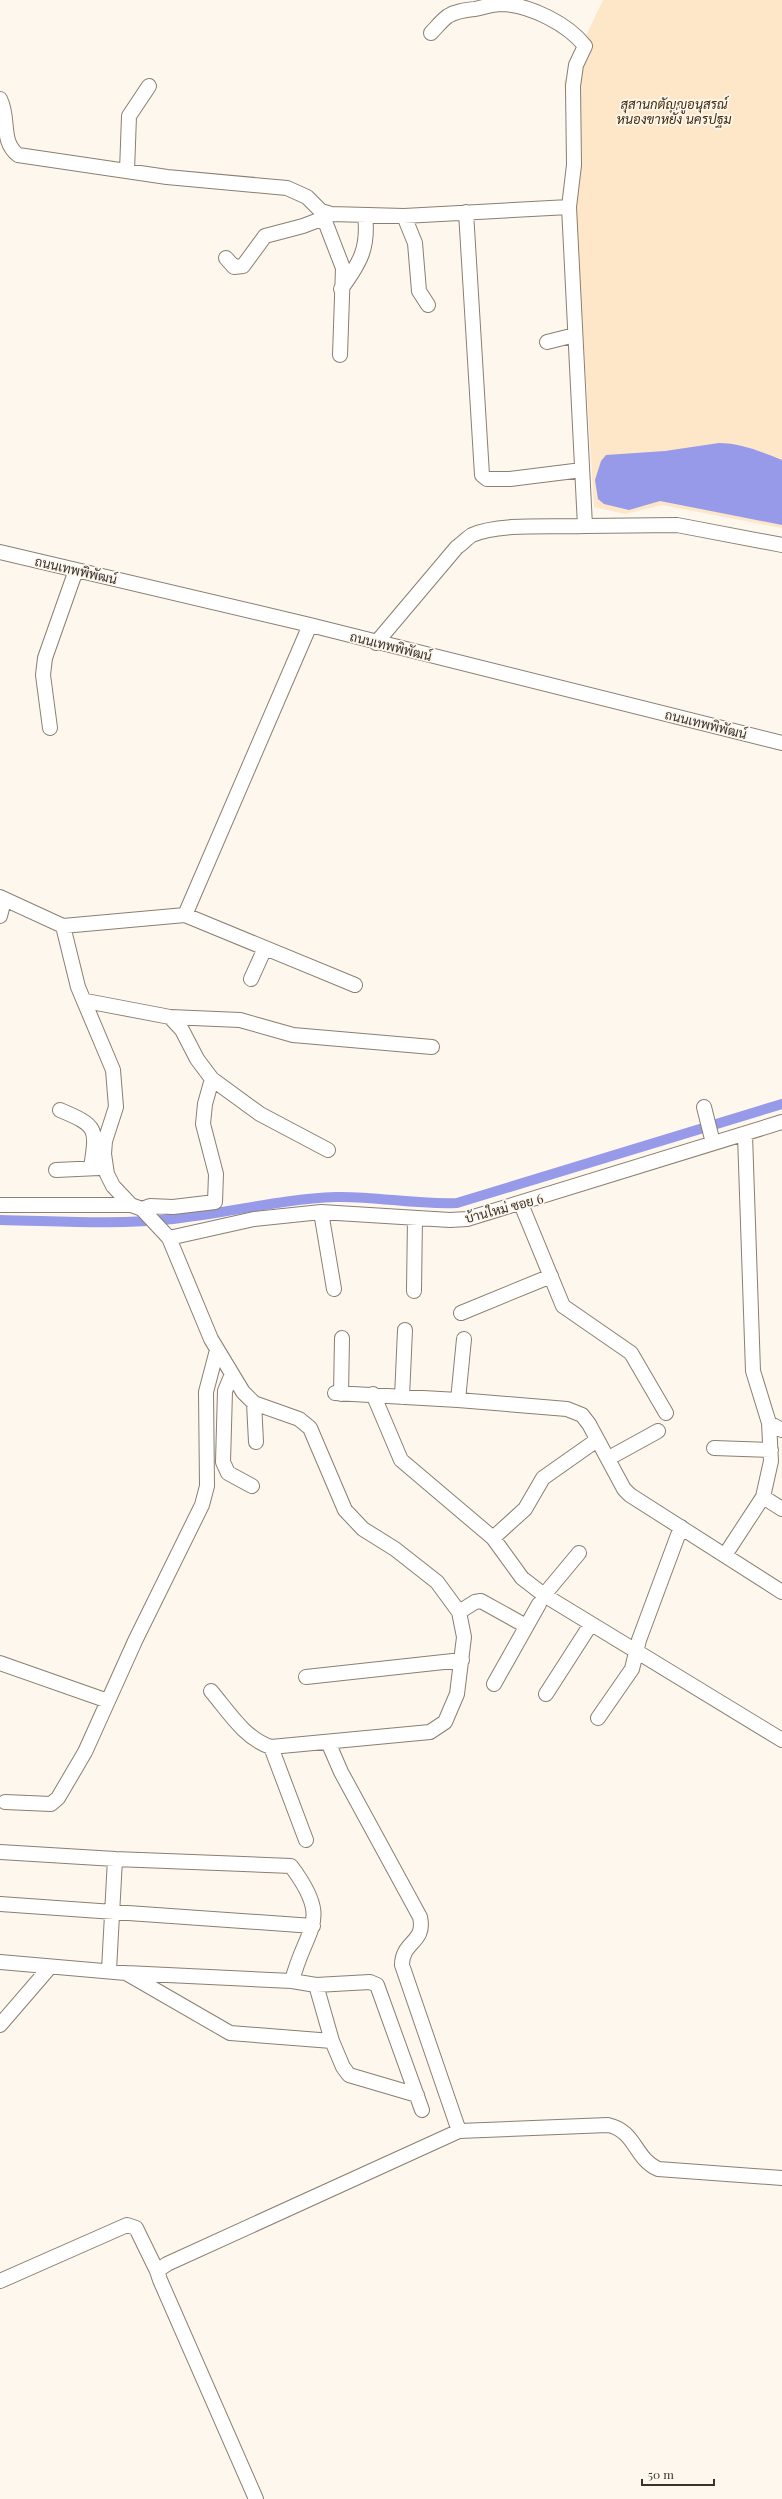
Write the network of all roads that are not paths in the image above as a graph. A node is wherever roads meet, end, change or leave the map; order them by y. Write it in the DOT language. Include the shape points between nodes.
graph roads {
  1 [pos="500,2"];
  2 [pos="431,33"];
  3 [pos="150,86"];
  4 [pos="0,99"];
  5 [pos="127,171"];
  6 [pos="569,207"];
  7 [pos="466,212"];
  8 [pos="322,214"];
  9 [pos="365,215"];
  10 [pos="404,216"];
  11 [pos="226,258"];
  12 [pos="341,288"];
  13 [pos="428,304"];
  14 [pos="575,335"];
  15 [pos="548,342"];
  16 [pos="340,355"];
  17 [pos="582,470"];
  18 [pos="585,526"];
  19 [pos="782,545"];
  20 [pos="0,552"];
  21 [pos="76,570"];
  22 [pos="310,625"];
  23 [pos="376,643"];
  24 [pos="50,728"];
  25 [pos="782,743"];
  26 [pos="2,899"];
  27 [pos="185,915"];
  28 [pos="0,916"];
  29 [pos="63,926"];
  30 [pos="265,948"];
  31 [pos="251,979"];
  32 [pos="355,985"];
  33 [pos="86,1001"];
  34 [pos="170,1017"];
  35 [pos="432,1047"];
  36 [pos="212,1079"];
  37 [pos="704,1107"];
  38 [pos="60,1110"];
  39 [pos="782,1122"];
  40 [pos="711,1133"];
  41 [pos="745,1135"];
  42 [pos="328,1150"];
  43 [pos="91,1168"];
  44 [pos="105,1168"];
  45 [pos="56,1170"];
  46 [pos="521,1204"];
  47 [pos="0,1205"];
  48 [pos="321,1212"];
  49 [pos="145,1213"];
  50 [pos="415,1218"];
  51 [pos="169,1238"];
  52 [pos="551,1276"];
  53 [pos="334,1289"];
  54 [pos="414,1291"];
  55 [pos="461,1313"];
  56 [pos="405,1330"];
  57 [pos="342,1338"];
  58 [pos="464,1339"];
  59 [pos="217,1350"];
  60 [pos="232,1374"];
  61 [pos="373,1394"];
  62 [pos="402,1397"];
  63 [pos="458,1400"];
  64 [pos="254,1403"];
  65 [pos="666,1413"];
  66 [pos="769,1423"];
  67 [pos="782,1430"];
  68 [pos="658,1431"];
  69 [pos="598,1440"];
  70 [pos="256,1442"];
  71 [pos="714,1448"];
  72 [pos="771,1450"];
  73 [pos="609,1458"];
  74 [pos="252,1486"];
  75 [pos="763,1497"];
  76 [pos="782,1509"];
  77 [pos="681,1528"];
  78 [pos="493,1538"];
  79 [pos="579,1553"];
  80 [pos="725,1555"];
  81 [pos="782,1592"];
  82 [pos="542,1600"];
  83 [pos="459,1612"];
  84 [pos="591,1624"];
  85 [pos="526,1626"];
  86 [pos="637,1651"];
  87 [pos="462,1660"];
  88 [pos="0,1663"];
  89 [pos="306,1677"];
  90 [pos="494,1684"];
  91 [pos="211,1691"];
  92 [pos="546,1694"];
  93 [pos="108,1701"];
  94 [pos="598,1718"];
  95 [pos="782,1740"];
  96 [pos="328,1742"];
  97 [pos="271,1747"];
  98 [pos="5,1802"];
  99 [pos="306,1840"];
  100 [pos="0,1852"];
  101 [pos="114,1859"];
  102 [pos="0,1904"];
  103 [pos="111,1913"];
  104 [pos="313,1926"];
  105 [pos="0,1962"];
  106 [pos="50,1967"];
  107 [pos="109,1970"];
  108 [pos="126,1973"];
  109 [pos="292,1981"];
  110 [pos="316,1985"];
  111 [pos="3,2020"];
  112 [pos="332,2041"];
  113 [pos="417,2095"];
  114 [pos="422,2110"];
  115 [pos="459,2131"];
  116 [pos="782,2178"];
  117 [pos="157,2271"];
  118 [pos="0,2281"];
  119 [pos="256,2499"];
  1 -- 2 [label="street" via="455,12 447,16"];
  1 -- 6 [label="street" via="552,19 571,30 585,46 576,65 573,81 574,165"];
  3 -- 5 [label="street" via="132,109 127,122"];
  4 -- 5 [label="street" via="4,109 3,132 10,150 18,155"];
  5 -- 8 [label="street" via="287,188 307,197"];
  6 -- 7 [label="street"];
  6 -- 14 [label="street"];
  7 -- 10 [label="street"];
  7 -- 17 [label="street" via="482,475 487,479 510,479"];
  8 -- 9 [label="street"];
  8 -- 11 [label="street" via="303,226 265,236 243,266 234,266"];
  8 -- 12 [label="street" via="340,257"];
  9 -- 10 [label="street"];
  9 -- 12 [label="street" via="363,256"];
  10 -- 13 [label="street" via="415,243 419,291"];
  12 -- 16 [label="street"];
  14 -- 15 [label="street"];
  14 -- 17 [label="street"];
  17 -- 18 [label="street"];
  18 -- 19 [label="street" via="677,525"];
  18 -- 23 [label="street" via="504,529 471,536 457,547"];
  20 -- 21 [label="street, ถนนเทพพิพัฒน์"];
  21 -- 22 [label="street, ถนนเทพพิพัฒน์"];
  21 -- 24 [label="street" via="42,675"];
  22 -- 23 [label="street, ถนนเทพพิพัฒน์"];
  22 -- 27 [label="street"];
  23 -- 25 [label="street, ถนนเทพพิพัฒน์"];
  26 -- 28 [label="street"];
  26 -- 29 [label="street"];
  27 -- 29 [label="street"];
  27 -- 30 [label="street"];
  29 -- 33 [label="street" via="78,987"];
  30 -- 31 [label="street"];
  30 -- 32 [label="street"];
  33 -- 34 [label="street"];
  33 -- 44 [label="street" via="109,1055 115,1083 116,1108 105,1141"];
  34 -- 35 [label="street" via="230,1018 294,1035"];
  34 -- 36 [label="street" via="182,1030 197,1059"];
  36 -- 42 [label="street" via="260,1114"];
  36 -- 49 [label="street" via="203,1124 216,1174 215,1202 173,1207 150,1206"];
  37 -- 40 [label="street"];
  38 -- 43 [label="street" via="86,1121 92,1128 94,1145"];
  39 -- 41 [label="street, บ้านใหม่ ซอย 6"];
  40 -- 41 [label="street, บ้านใหม่ ซอย 6"];
  40 -- 46 [label="street, บ้านใหม่ ซอย 6"];
  41 -- 66 [label="street" via="754,1371"];
  43 -- 44 [label="street"];
  43 -- 45 [label="street"];
  44 -- 49 [label="street" via="112,1186"];
  46 -- 50 [label="street, บ้านใหม่ ซอย 6" via="467,1219"];
  46 -- 52 [label="street"];
  47 -- 49 [label="street"];
  48 -- 50 [label="street, บ้านใหม่ ซอย 6"];
  48 -- 51 [label="street, บ้านใหม่ ซอย 6" via="254,1219"];
  48 -- 53 [label="street"];
  49 -- 51 [label="street"];
  50 -- 54 [label="street"];
  51 -- 59 [label="street"];
  52 -- 55 [label="street"];
  52 -- 65 [label="street" via="563,1306 631,1353"];
  56 -- 62 [label="street"];
  57 -- 61 [label="street" via="338,1393"];
  58 -- 63 [label="street"];
  59 -- 60 [label="street"];
  59 -- 93 [label="street" via="206,1392 207,1486 202,1505"];
  60 -- 64 [label="street" via="243,1392"];
  60 -- 74 [label="street" via="225,1391 223,1462 228,1473"];
  61 -- 62 [label="street"];
  61 -- 78 [label="street" via="401,1460"];
  62 -- 63 [label="street"];
  63 -- 69 [label="street" via="567,1409 582,1415"];
  64 -- 70 [label="street"];
  64 -- 83 [label="street" via="299,1419 310,1428 346,1510 363,1529 395,1549 437,1582"];
  66 -- 67 [label="street"];
  66 -- 72 [label="street"];
  68 -- 73 [label="street"];
  69 -- 73 [label="street"];
  69 -- 78 [label="street" via="543,1478 525,1509"];
  71 -- 72 [label="street"];
  72 -- 75 [label="street" via="770,1474"];
  73 -- 77 [label="street" via="624,1490"];
  75 -- 76 [label="street"];
  75 -- 80 [label="street"];
  77 -- 80 [label="street"];
  77 -- 86 [label="street"];
  78 -- 82 [label="street" via="522,1578"];
  79 -- 82 [label="street"];
  80 -- 81 [label="street"];
  82 -- 84 [label="street"];
  82 -- 85 [label="street"];
  83 -- 85 [label="street" via="476,1602 481,1602"];
  83 -- 87 [label="street" via="464,1637"];
  84 -- 86 [label="street"];
  84 -- 92 [label="street"];
  85 -- 90 [label="street"];
  86 -- 94 [label="street" via="628,1678"];
  86 -- 95 [label="street"];
  87 -- 89 [label="street"];
  87 -- 96 [label="street" via="457,1694 450,1712 438,1728 422,1733"];
  88 -- 93 [label="street"];
  91 -- 97 [label="street" via="248,1733 262,1744"];
  93 -- 98 [label="street" via="85,1752 58,1798 51,1804"];
  96 -- 97 [label="street"];
  96 -- 115 [label="street" via="341,1772 420,1917 420,1932 405,1950 402,1965"];
  97 -- 99 [label="street"];
  100 -- 101 [label="street"];
  101 -- 103 [label="street"];
  101 -- 104 [label="street" via="291,1866 303,1882 315,1911"];
  102 -- 103 [label="street"];
  103 -- 104 [label="street"];
  103 -- 107 [label="street"];
  104 -- 109 [label="street"];
  105 -- 106 [label="street"];
  106 -- 107 [label="street"];
  106 -- 111 [label="street"];
  107 -- 108 [label="street"];
  108 -- 109 [label="street"];
  108 -- 112 [label="street" via="230,2033"];
  109 -- 110 [label="street"];
  110 -- 112 [label="street"];
  110 -- 113 [label="street" via="375,1982"];
  112 -- 113 [label="street" via="349,2075"];
  113 -- 114 [label="street"];
  115 -- 116 [label="street" via="608,2125 618,2127 630,2137 646,2162 658,2169"];
  115 -- 117 [label="street"];
  117 -- 118 [label="street" via="136,2228 127,2225"];
  117 -- 119 [label="street"];
}
